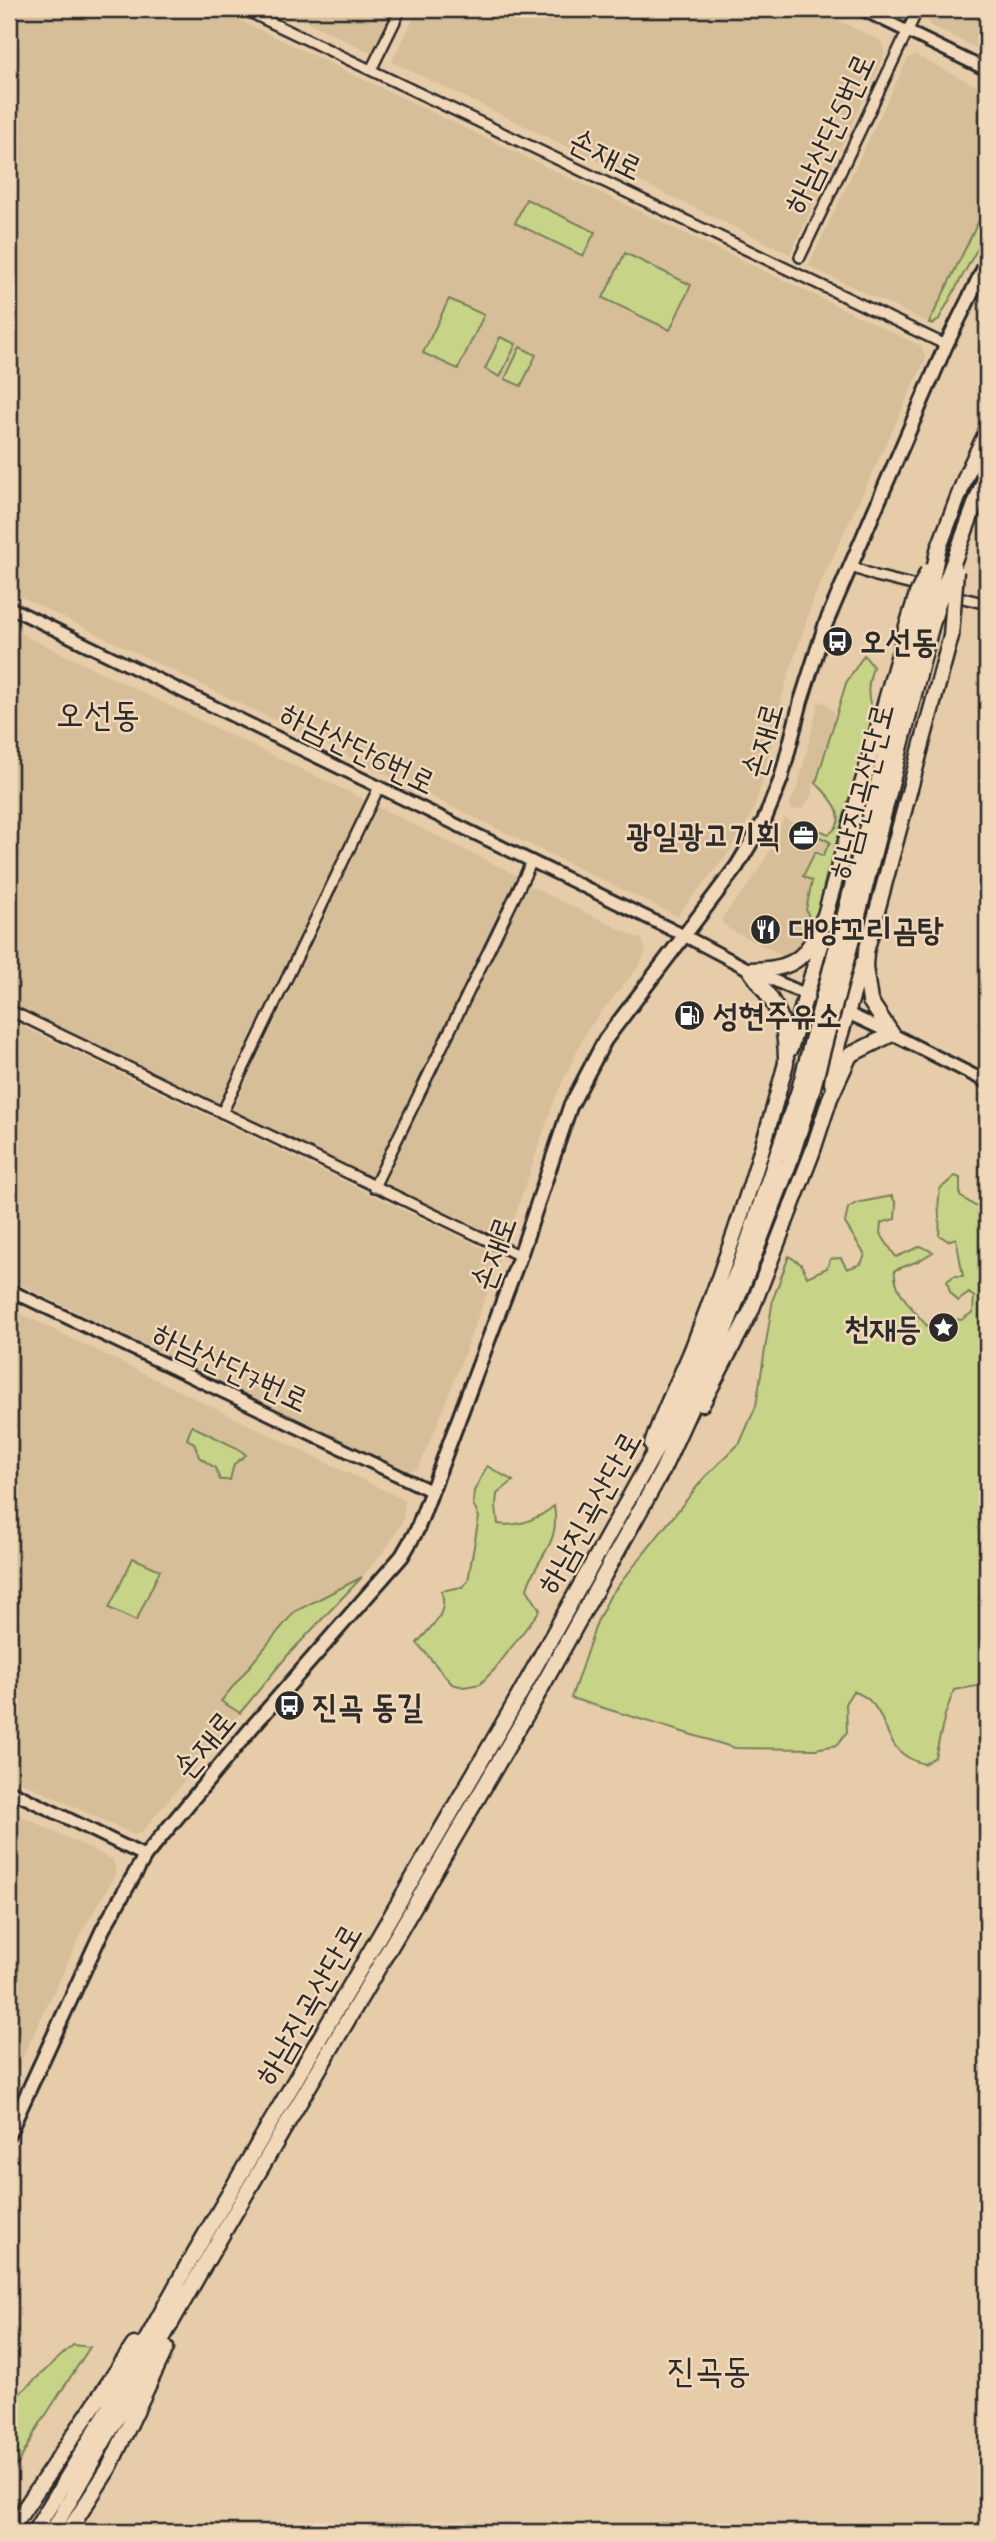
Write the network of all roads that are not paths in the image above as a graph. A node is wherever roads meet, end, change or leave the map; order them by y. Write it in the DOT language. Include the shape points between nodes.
graph roads {
  1 [pos="243,9"];
  2 [pos="401,9"];
  3 [pos="861,9"];
  4 [pos="918,9"];
  5 [pos="906,31"];
  6 [pos="371,70"];
  7 [pos="987,70"];
  8 [pos="800,257"];
  9 [pos="987,262"];
  10 [pos="946,345"];
  11 [pos="987,431"];
  12 [pos="987,473"];
  13 [pos="957,558"];
  14 [pos="849,566"];
  15 [pos="987,604"];
  16 [pos="9,607"];
  17 [pos="918,628"];
  18 [pos="379,787"];
  19 [pos="532,861"];
  20 [pos="825,915"];
  21 [pos="685,936"];
  22 [pos="866,952"];
  23 [pos="750,970"];
  24 [pos="805,993"];
  25 [pos="9,1010"];
  26 [pos="847,1013"];
  27 [pos="892,1034"];
  28 [pos="786,1063"];
  29 [pos="987,1082"];
  30 [pos="805,1093"];
  31 [pos="830,1098"];
  32 [pos="222,1113"];
  33 [pos="374,1187"];
  34 [pos="520,1256"];
  35 [pos="9,1290"];
  36 [pos="646,1466"];
  37 [pos="662,1471"];
  38 [pos="431,1491"];
  39 [pos="9,1790"];
  40 [pos="145,1856"];
  41 [pos="9,2133"];
  42 [pos="193,2270"];
  43 [pos="9,2532"];
  44 [pos="34,2532"];
  45 [pos="52,2532"];
  46 [pos="68,2532"];
  1 -- 6 [label="street, 손재로"];
  2 -- 6 [label="street"];
  3 -- 5 [label="street, 하남산단5번로"];
  4 -- 5 [label="street"];
  5 -- 7 [label="street, 하남산단5번로"];
  5 -- 8 [label="street, 하남산단5번로"];
  6 -- 10 [label="street, 손재로"];
  9 -- 10 [label="main road, 손재로"];
  10 -- 14 [label="main road, 손재로"];
  11 -- 17 [label="highway, 하남진곡산단로, bridge" via="938,551"];
  12 -- 13 [label="highway, 하남진곡산단로, bridge"];
  13 -- 17 [label="highway, 하남진곡산단로, bridge" via="938,603"];
  13 -- 22 [label="highway, bridge" via="951,636"];
  14 -- 15 [label="street"];
  14 -- 21 [label="main road, 손재로" via="826,623 781,779 764,821"];
  16 -- 18 [label="street, 하남산단6번로"];
  17 -- 20 [label="highway"];
  17 -- 30 [label="highway, 하남진곡산단로, bridge"];
  18 -- 19 [label="street, 하남산단6번로"];
  18 -- 32 [label="street"];
  19 -- 21 [label="street, 하남산단6번로"];
  19 -- 33 [label="street"];
  20 -- 23 [label="highway" via="813,945 793,962 776,970"];
  20 -- 24 [label="highway" via="822,941"];
  21 -- 23 [label="street, 하남산단6번로"];
  21 -- 34 [label="main road, 손재로" via="605,1040 587,1071 570,1107"];
  22 -- 26 [label="highway"];
  22 -- 27 [label="highway" via="870,1001"];
  23 -- 24 [label="street, 하남산단6번로"];
  23 -- 28 [label="highway" via="781,1014"];
  24 -- 26 [label="street, 하남산단6번로"];
  24 -- 28 [label="highway"];
  25 -- 32 [label="street"];
  26 -- 27 [label="street, 하남산단6번로"];
  26 -- 31 [label="highway"];
  27 -- 29 [label="street, 하남산단6번로"];
  27 -- 31 [label="highway" via="850,1055"];
  28 -- 36 [label="highway" via="725,1257 692,1349 658,1424"];
  30 -- 36 [label="highway, 하남진곡산단로" via="740,1265 668,1428"];
  30 -- 37 [label="highway, 하남진곡산단로" via="789,1164 737,1300"];
  31 -- 37 [label="highway" via="751,1311"];
  32 -- 33 [label="street"];
  33 -- 34 [label="street"];
  34 -- 38 [label="main road, 손재로"];
  35 -- 38 [label="street, 하남산단7번로"];
  36 -- 42 [label="highway, 하남진곡산단로"];
  37 -- 42 [label="highway, 하남진곡산단로" via="383,1961"];
  38 -- 40 [label="main road, 손재로" via="402,1556"];
  39 -- 40 [label="street"];
  40 -- 41 [label="main road, 손재로" via="103,1929"];
  42 -- 43 [label="highway"];
  42 -- 44 [label="highway, 하남진곡산단로"];
  42 -- 45 [label="highway"];
  42 -- 46 [label="highway" via="120,2447"];
}
